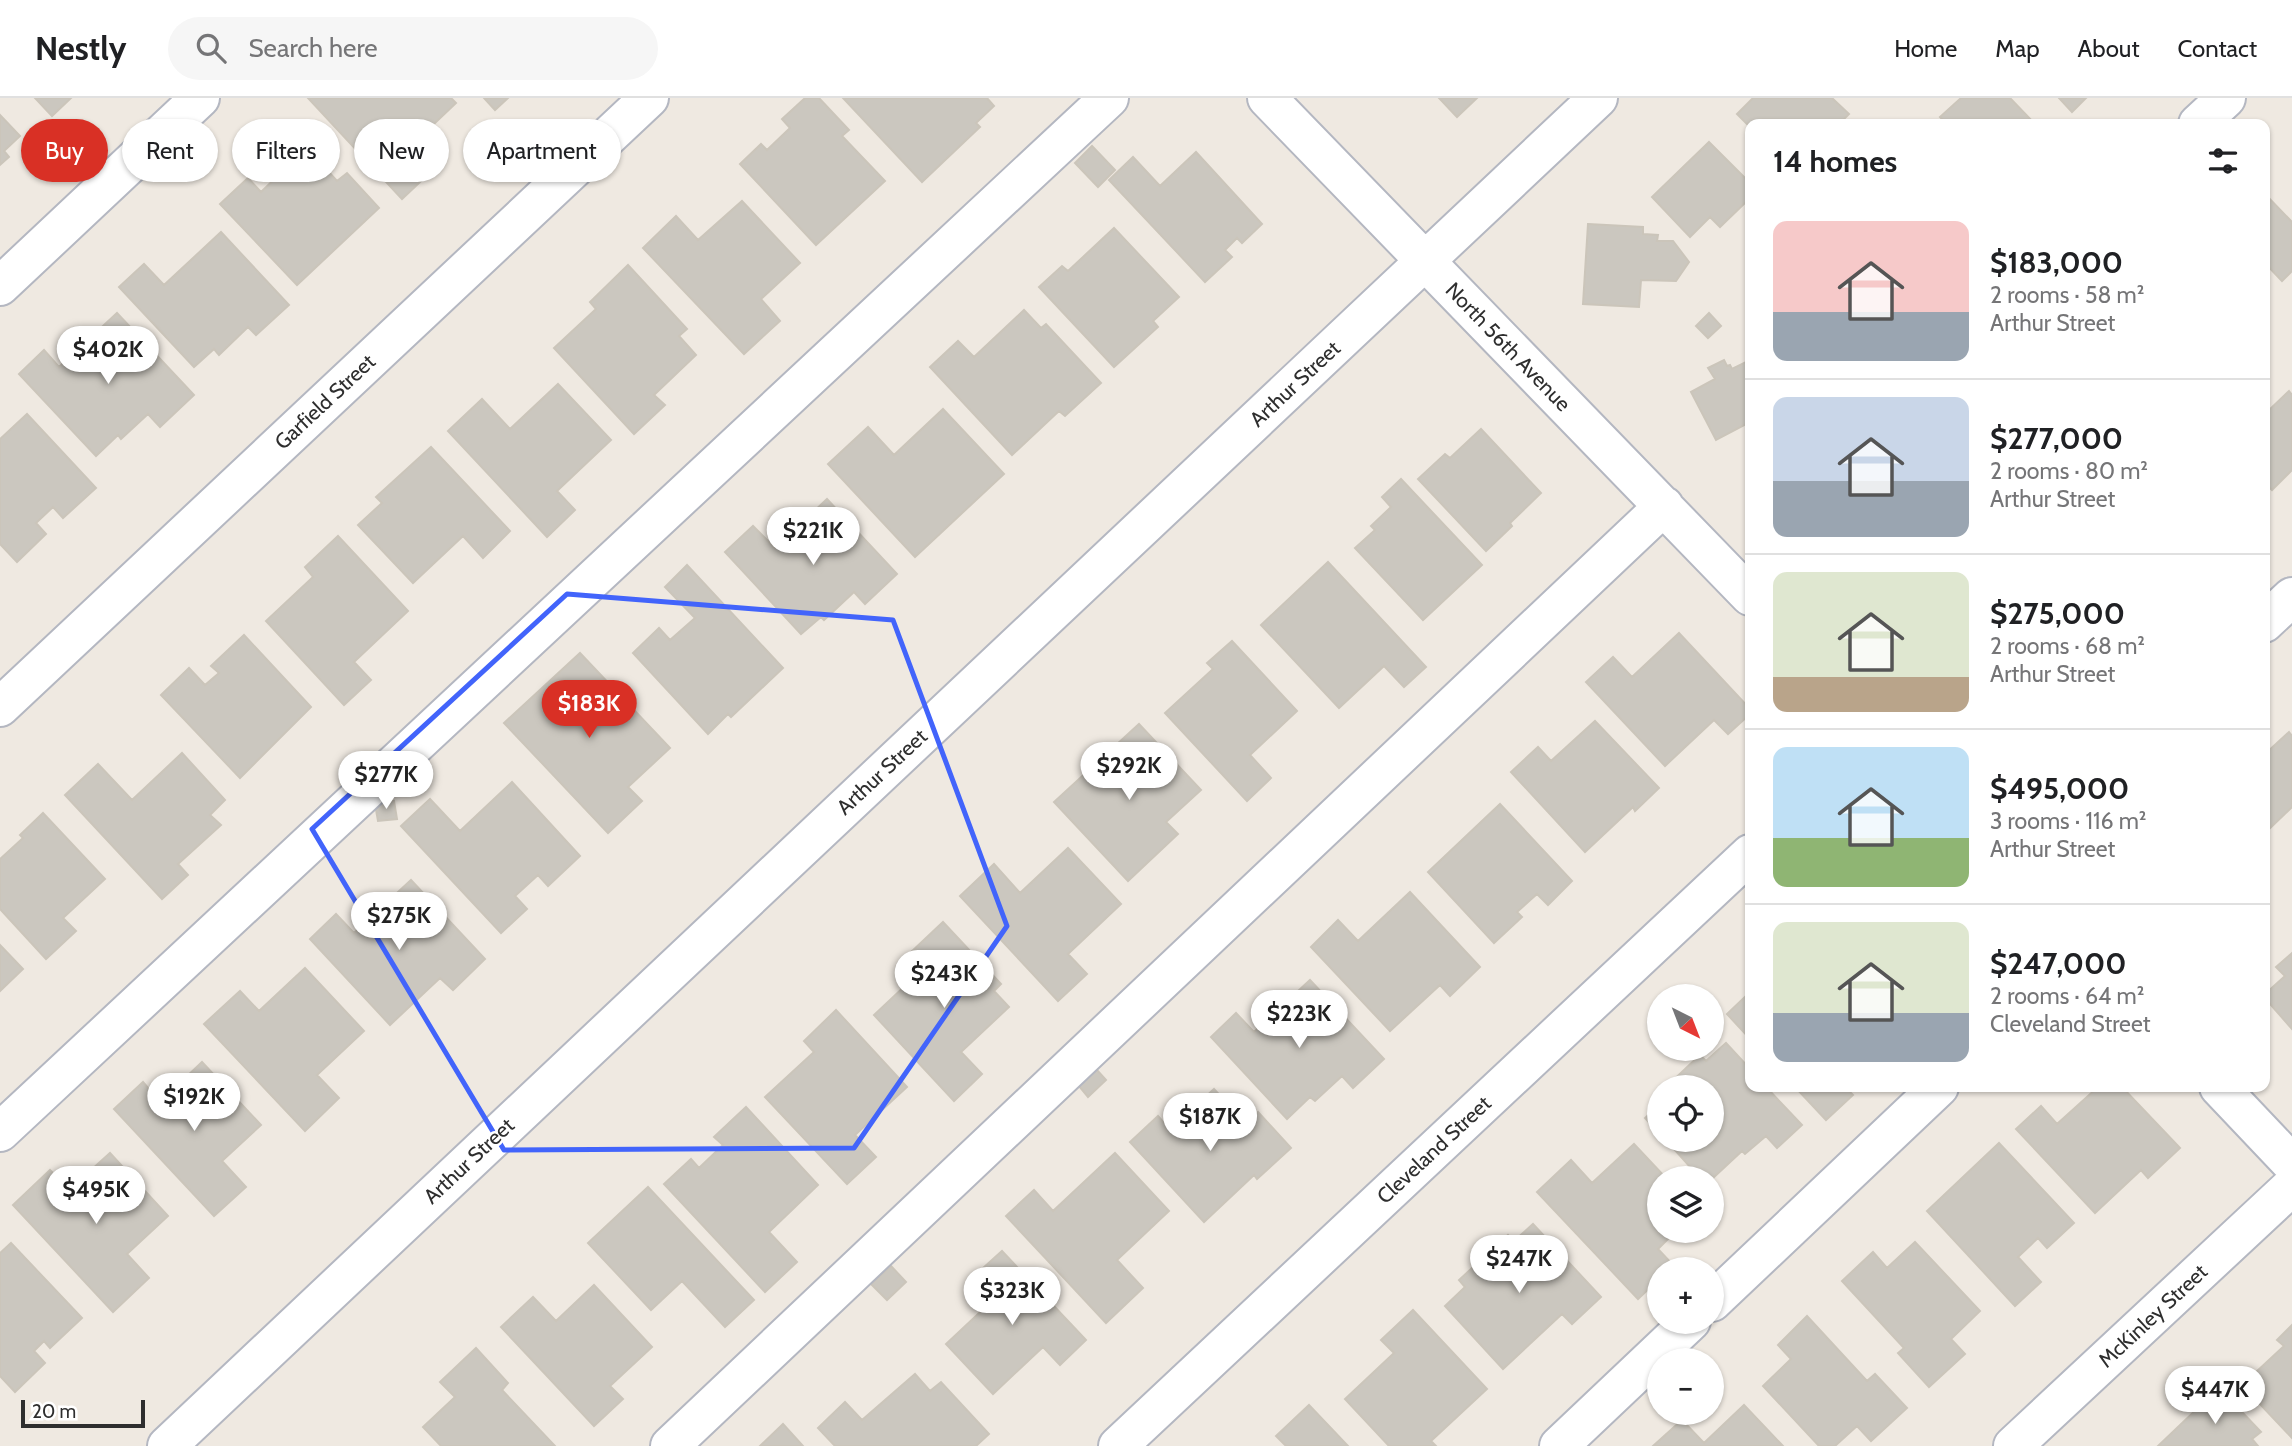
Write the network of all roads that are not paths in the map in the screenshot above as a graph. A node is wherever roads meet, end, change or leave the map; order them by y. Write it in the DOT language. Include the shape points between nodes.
graph roads {
  1 [pos="200,98"];
  2 [pos="649,98"];
  3 [pos="1109,98"];
  4 [pos="1267,98"];
  5 [pos="1598,98"];
  6 [pos="2226,98"];
  7 [pos="2203,119"];
  8 [pos="1425,262"];
  9 [pos="0,286"];
  10 [pos="1664,506"];
  11 [pos="1743,574"];
  12 [pos="2292,597"];
  13 [pos="2270,617"];
  14 [pos="0,707"];
  15 [pos="1745,859"];
  16 [pos="1934,1092"];
  17 [pos="2225,1092"];
  18 [pos="0,1132"];
  19 [pos="2292,1164"];
  20 [pos="2292,1186"];
  21 [pos="1724,1291"];
  22 [pos="1677,1334"];
  23 [pos="167,1446"];
  24 [pos="670,1446"];
  25 [pos="1118,1446"];
  26 [pos="1559,1446"];
  27 [pos="2013,1446"];
  1 -- 9 [label="street"];
  2 -- 14 [label="street, Garfield Street"];
  3 -- 18 [label="street"];
  4 -- 8 [label="street, North 56th Avenue"];
  5 -- 8 [label="street, Arthur Street"];
  6 -- 7 [label="street"];
  8 -- 10 [label="street, North 56th Avenue"];
  8 -- 23 [label="street, Arthur Street"];
  10 -- 11 [label="street, North 56th Avenue"];
  10 -- 24 [label="street"];
  12 -- 13 [label="street"];
  15 -- 25 [label="street, Cleveland Street"];
  16 -- 21 [label="street"];
  17 -- 19 [label="street"];
  20 -- 27 [label="street, McKinley Street"];
  22 -- 26 [label="street"];
}
